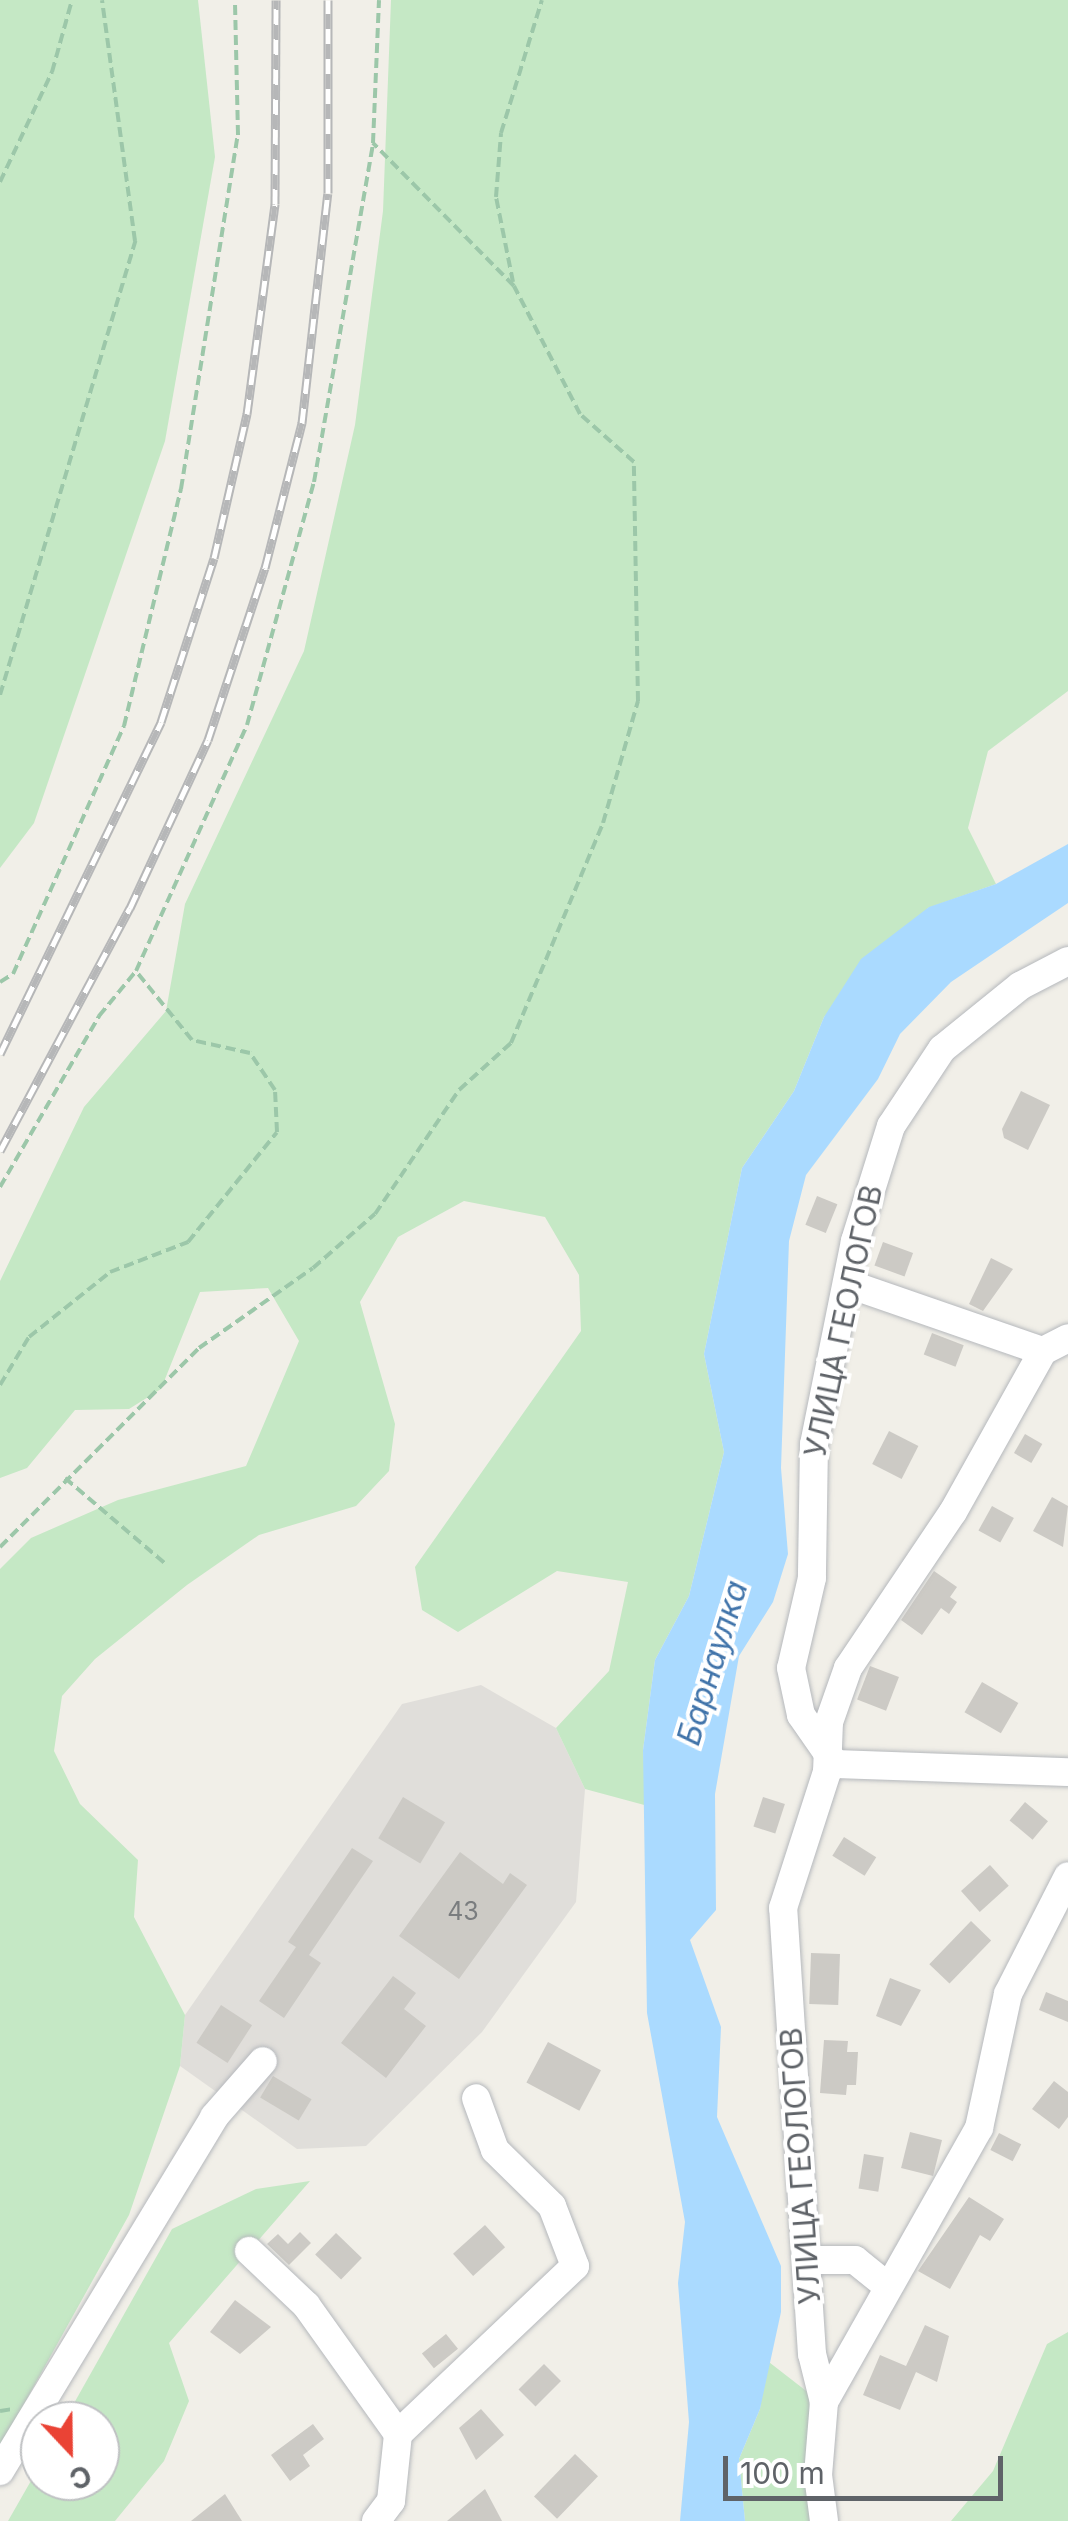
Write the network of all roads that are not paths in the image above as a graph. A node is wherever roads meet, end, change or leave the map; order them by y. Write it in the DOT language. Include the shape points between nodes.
graph roads {
  1 [pos="1068,961"];
  2 [pos="849,1284"];
  3 [pos="1056,1344"];
  4 [pos="826,1755"];
  5 [pos="1068,1772"];
  6 [pos="1068,1876"];
  7 [pos="263,2060"];
  8 [pos="476,2098"];
  9 [pos="249,2251"];
  10 [pos="808,2260"];
  11 [pos="886,2285"];
  12 [pos="824,2402"];
  13 [pos="398,2434"];
  14 [pos="0,2471"];
  15 [pos="376,2521"];
  16 [pos="824,2521"];
  1 -- 2 [label="street, УЛИЦА ГЕОЛОГОВ" via="966,1026 920,1078 869,1188"];
  2 -- 3 [label="street"];
  2 -- 4 [label="street, УЛИЦА ГЕОЛОГОВ" via="814,1444 812,1578 790,1668 801,1714"];
  3 -- 4 [label="street, УЛИЦА ГЕОЛОГОВ" via="848,1668"];
  4 -- 5 [label="street" via="848,1767"];
  4 -- 10 [label="street, УЛИЦА ГЕОЛОГОВ" via="783,1908"];
  6 -- 11 [label="street, УЛИЦА ГЕОЛОГОВ" via="1008,1994 978,2128 946,2196"];
  7 -- 14 [label="street" via="214,2117"];
  8 -- 13 [label="street" via="494,2150 552,2206 575,2266"];
  9 -- 13 [label="street" via="306,2305"];
  10 -- 11 [label="street" via="855,2260"];
  10 -- 12 [label="street, УЛИЦА ГЕОЛОГОВ" via="812,2354"];
  11 -- 12 [label="street, УЛИЦА ГЕОЛОГОВ"];
  12 -- 16 [label="street, УЛИЦА ГЕОЛОГОВ" via="818,2475"];
  13 -- 15 [label="street" via="391,2501"];
}
